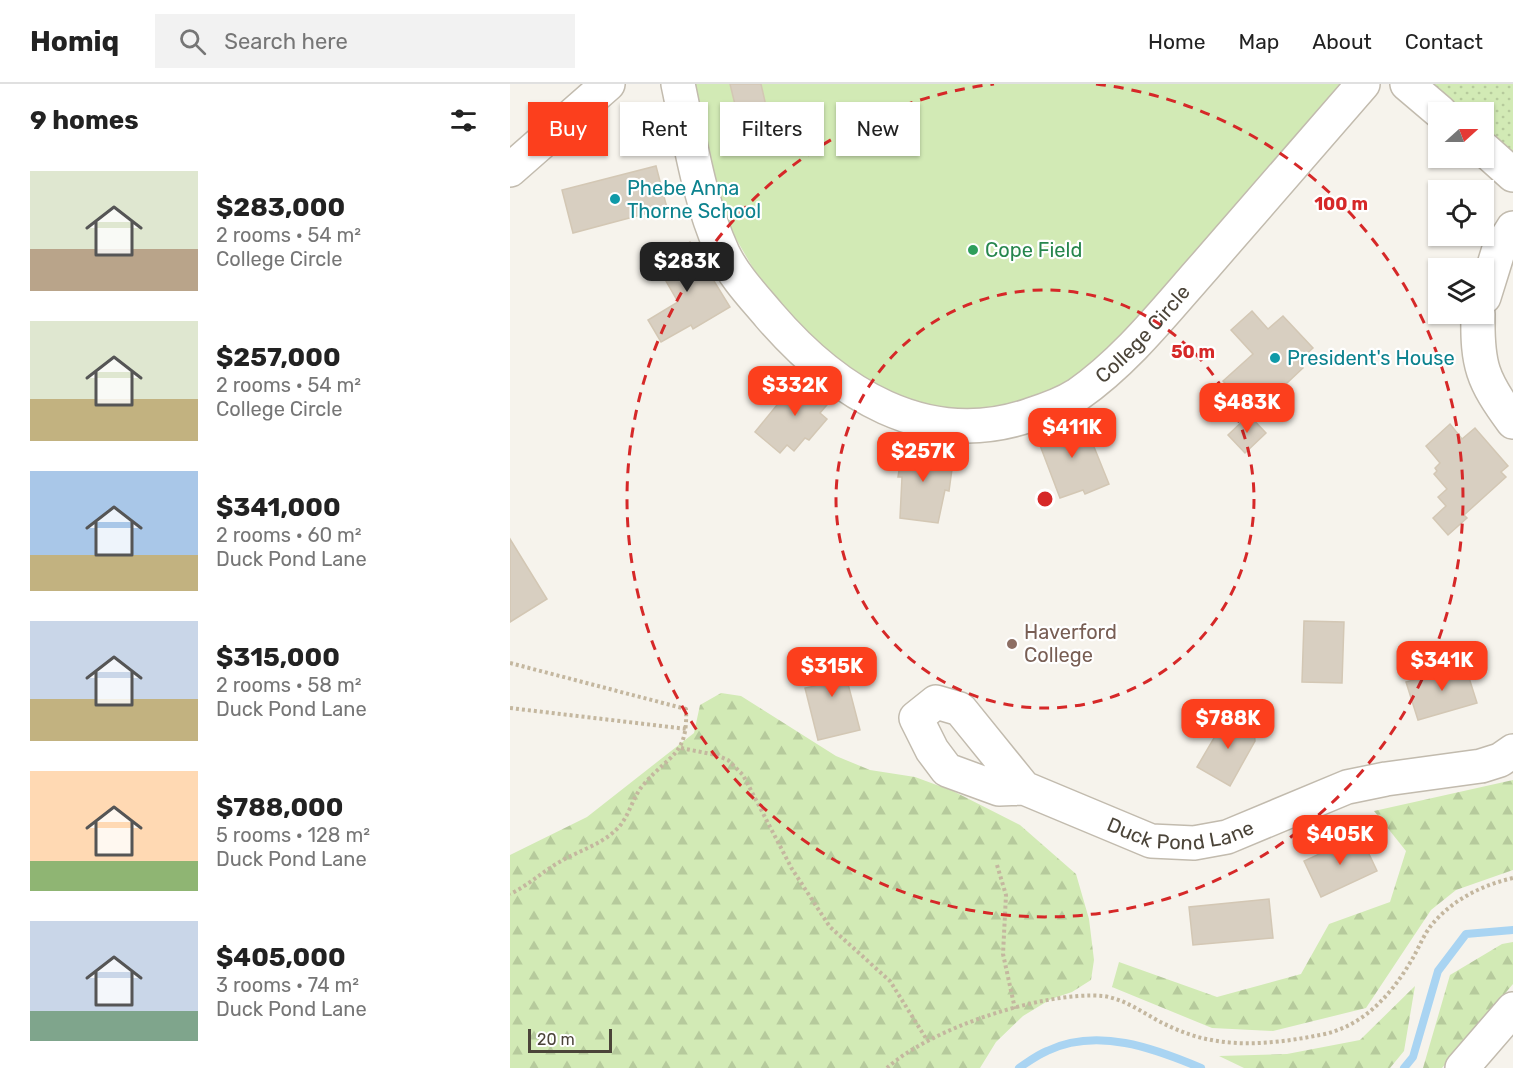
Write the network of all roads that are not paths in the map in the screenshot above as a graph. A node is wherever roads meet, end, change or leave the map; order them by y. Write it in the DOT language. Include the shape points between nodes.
graph roads {
  1 [pos="608,84"];
  2 [pos="678,84"];
  3 [pos="1363,84"];
  4 [pos="1407,84"];
  5 [pos="1428,102"];
  6 [pos="1494,158"];
  7 [pos="510,170"];
  8 [pos="1513,174"];
  9 [pos="1513,228"];
  10 [pos="1494,265"];
  11 [pos="1478,324"];
  12 [pos="1513,422"];
  13 [pos="1513,751"];
  14 [pos="1024,788"];
  15 [pos="1513,1009"];
  16 [pos="1462,1068"];
  1 -- 7 [label="street"];
  2 -- 3 [label="street, College Circle" via="709,216 724,254 742,283 798,348 830,375 880,407 942,426 981,426 1051,408 1103,375 1160,317"];
  4 -- 5 [label="street"];
  6 -- 8 [label="street"];
  9 -- 10 [label="street"];
  11 -- 12 [label="street" via="1477,353 1491,392"];
  13 -- 14 [label="street, Duck Pond Lane" via="1500,760 1481,765 1347,787 1227,837 1194,843 1151,841"];
  15 -- 16 [label="street"];
}
